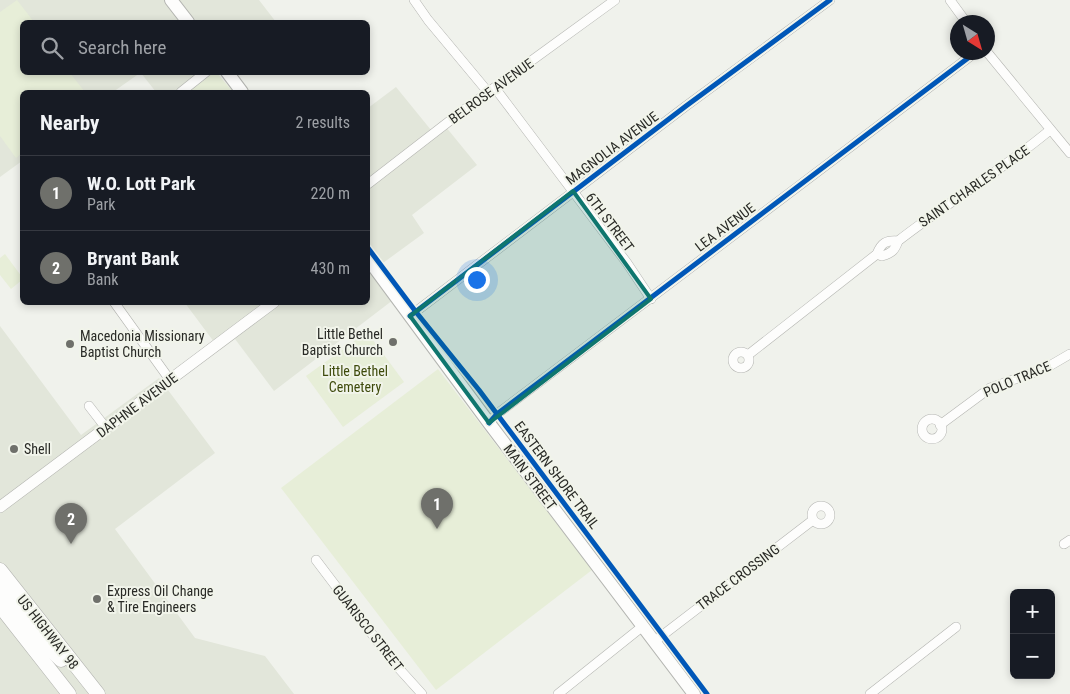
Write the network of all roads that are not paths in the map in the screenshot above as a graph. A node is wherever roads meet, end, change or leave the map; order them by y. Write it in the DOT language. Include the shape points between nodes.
graph roads {
  1 [pos="171,0"];
  2 [pos="615,0"];
  3 [pos="830,0"];
  4 [pos="950,0"];
  5 [pos="419,2"];
  6 [pos="961,15"];
  7 [pos="186,20"];
  8 [pos="965,60"];
  9 [pos="993,60"];
  10 [pos="202,75"];
  11 [pos="228,75"];
  12 [pos="184,90"];
  13 [pos="240,90"];
  14 [pos="491,90"];
  15 [pos="1050,130"];
  16 [pos="1070,153"];
  17 [pos="370,182"];
  18 [pos="573,191"];
  19 [pos="370,262"];
  20 [pos="651,299"];
  21 [pos="116,305"];
  22 [pos="270,305"];
  23 [pos="410,316"];
  24 [pos="1070,354"];
  25 [pos="748,355"];
  26 [pos="170,380"];
  27 [pos="89,406"];
  28 [pos="489,423"];
  29 [pos="940,425"];
  30 [pos="106,428"];
  31 [pos="0,507"];
  32 [pos="813,520"];
  33 [pos="316,560"];
  34 [pos="0,570"];
  35 [pos="0,588"];
  36 [pos="0,606"];
  37 [pos="643,626"];
  38 [pos="956,627"];
  39 [pos="659,637"];
  40 [pos="96,692"];
  41 [pos="69,694"];
  42 [pos="422,694"];
  43 [pos="558,694"];
  44 [pos="694,694"];
  45 [pos="870,694"];
  1 -- 7 [label="main road"];
  2 -- 14 [label="street, BELROSE AVENUE"];
  3 -- 18 [label="street, MAGNOLIA AVENUE"];
  4 -- 6 [label="street"];
  5 -- 14 [label="street, 6TH STREET"];
  8 -- 20 [label="street, LEA AVENUE"];
  9 -- 15 [label="street"];
  10 -- 12 [label="street"];
  11 -- 13 [label="main road"];
  14 -- 17 [label="street, BELROSE AVENUE"];
  14 -- 18 [label="street, 6TH STREET"];
  15 -- 16 [label="street"];
  15 -- 25 [label="street, SAINT CHARLES PLACE" via="1006,165 898,240 884,242 877,254"];
  18 -- 20 [label="street, 6TH STREET"];
  18 -- 23 [label="street, MAGNOLIA AVENUE"];
  19 -- 23 [label="main road, MAIN STREET"];
  20 -- 28 [label="street, LEA AVENUE"];
  21 -- 26 [label="street"];
  22 -- 26 [label="street, DAPHNE AVENUE"];
  23 -- 28 [label="main road, MAIN STREET"];
  24 -- 29 [label="street, POLO TRACE" via="1046,368 990,388"];
  26 -- 30 [label="street, DAPHNE AVENUE"];
  27 -- 30 [label="street"];
  28 -- 37 [label="main road, MAIN STREET"];
  30 -- 31 [label="street, DAPHNE AVENUE"];
  32 -- 39 [label="street, TRACE CROSSING"];
  33 -- 42 [label="street, GUARISCO STREET" via="394,663"];
  34 -- 40 [label="main road, US HIGHWAY 98"];
  35 -- 40 [label="main road" via="45,645"];
  36 -- 41 [label="main road, US HIGHWAY 98"];
  37 -- 39 [label="main road, MAIN STREET"];
  37 -- 43 [label="street"];
  38 -- 45 [label="street"];
  39 -- 44 [label="main road, MAIN STREET"];
}
